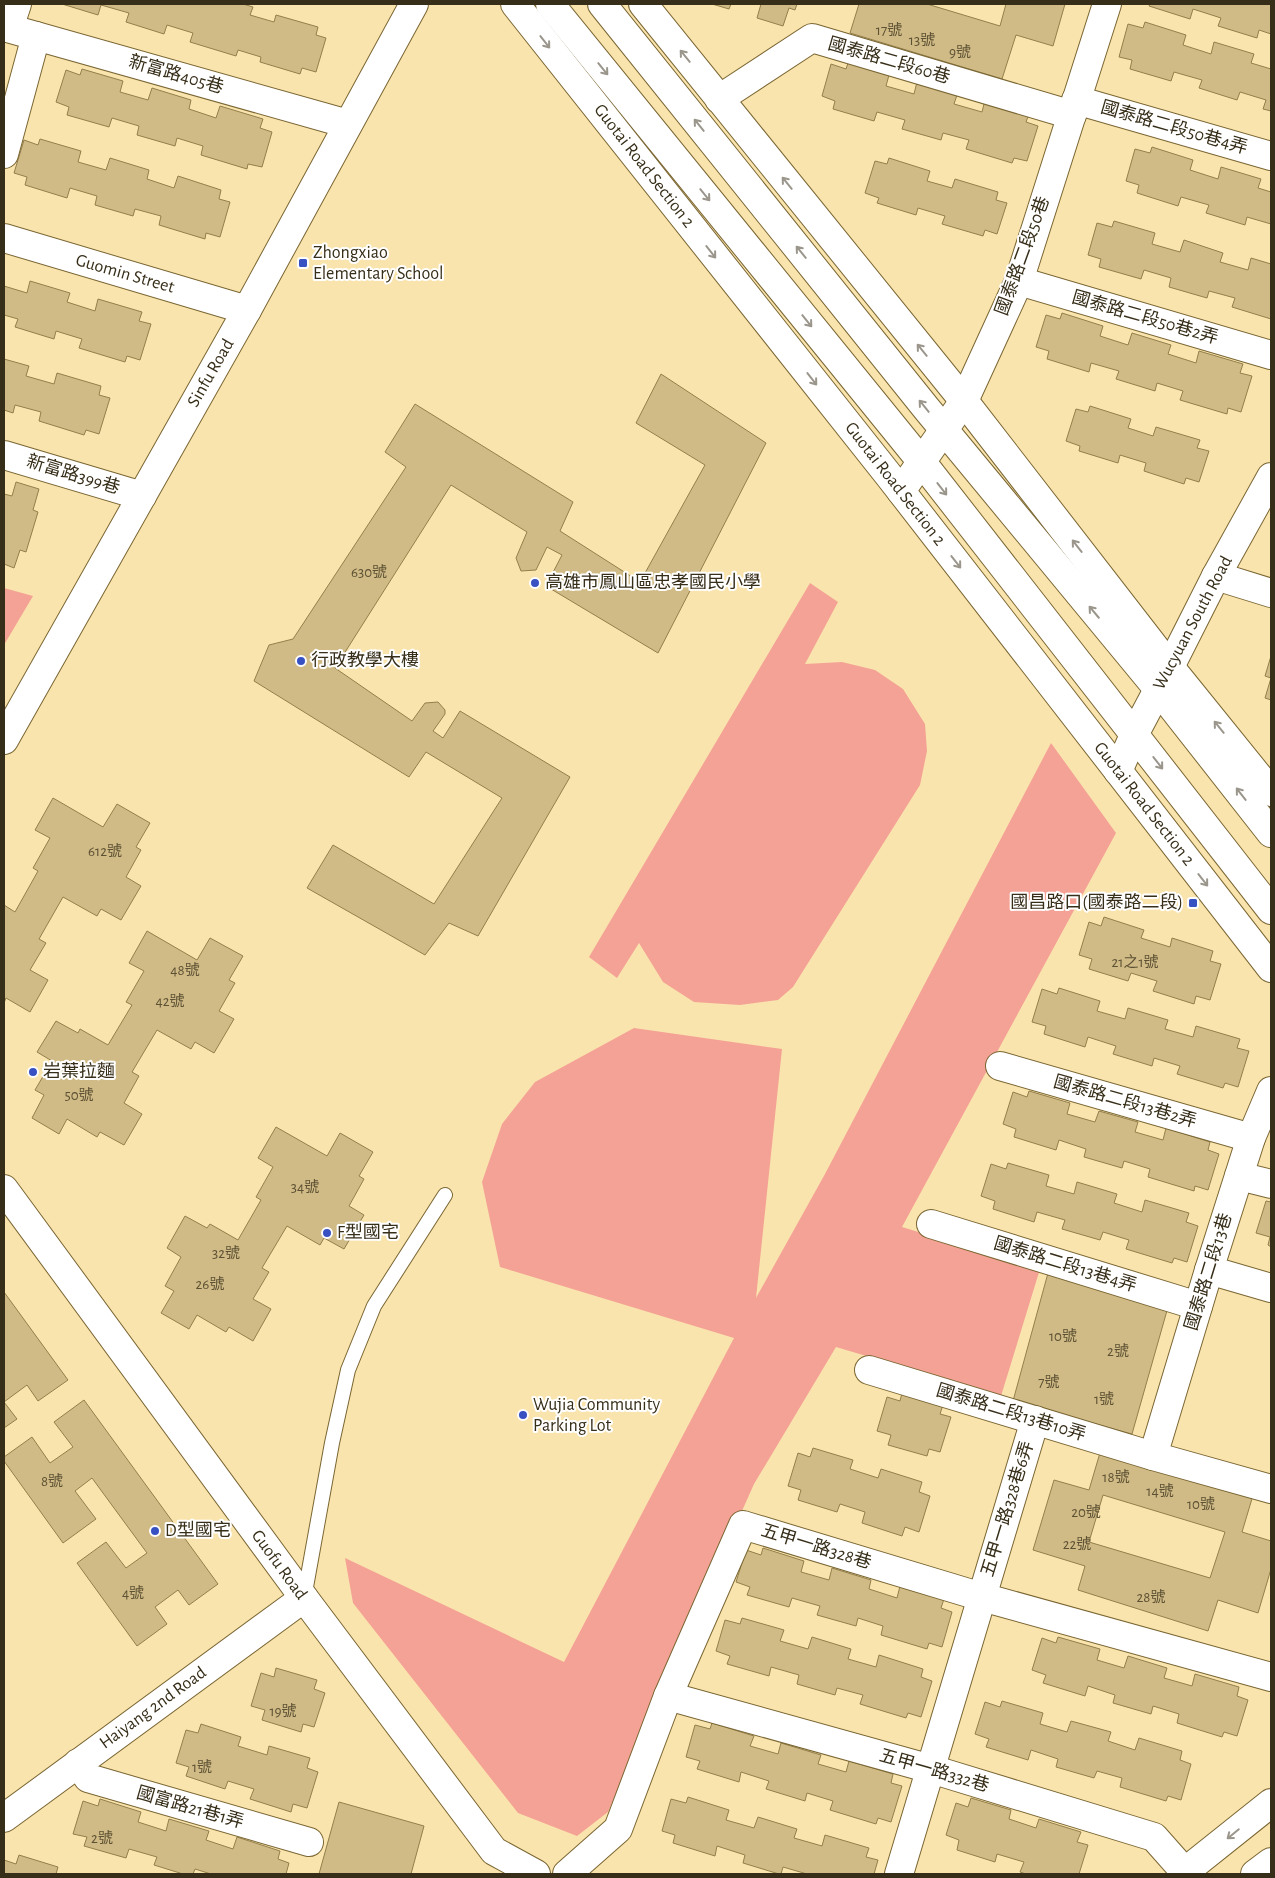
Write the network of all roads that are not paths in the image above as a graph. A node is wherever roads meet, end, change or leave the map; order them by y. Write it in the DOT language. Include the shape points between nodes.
graph roads {
  1 [pos="414,4"];
  2 [pos="515,4"];
  3 [pos="550,4"];
  4 [pos="602,4"];
  5 [pos="643,4"];
  6 [pos="1107,4"];
  7 [pos="10,20"];
  8 [pos="36,36"];
  9 [pos="719,99"];
  10 [pos="1074,107"];
  11 [pos="348,124"];
  12 [pos="4,154"];
  13 [pos="1271,156"];
  14 [pos="4,238"];
  15 [pos="1019,281"];
  16 [pos="247,310"];
  17 [pos="1271,355"];
  18 [pos="964,401"];
  19 [pos="944,431"];
  20 [pos="4,455"];
  21 [pos="922,462"];
  22 [pos="1271,477"];
  23 [pos="901,491"];
  24 [pos="142,496"];
  25 [pos="1216,576"];
  26 [pos="1271,593"];
  27 [pos="1164,678"];
  28 [pos="1135,733"];
  29 [pos="4,740"];
  30 [pos="1118,771"];
  31 [pos="1271,792"];
  32 [pos="1271,833"];
  33 [pos="1271,910"];
  34 [pos="1271,968"];
  35 [pos="1000,1066"];
  36 [pos="1271,1091"];
  37 [pos="1251,1138"];
  38 [pos="1239,1176"];
  39 [pos="1271,1184"];
  40 [pos="4,1189"];
  41 [pos="444,1195"];
  42 [pos="931,1224"];
  43 [pos="1209,1270"];
  44 [pos="1271,1288"];
  45 [pos="1198,1306"];
  46 [pos="869,1370"];
  47 [pos="1035,1420"];
  48 [pos="1153,1456"];
  49 [pos="1271,1489"];
  50 [pos="982,1597"];
  51 [pos="304,1598"];
  52 [pos="1271,1677"];
  53 [pos="668,1696"];
  54 [pos="78,1763"];
  55 [pos="931,1769"];
  56 [pos="1271,1803"];
  57 [pos="4,1818"];
  58 [pos="309,1842"];
  59 [pos="1271,1862"];
  60 [pos="1184,1873"];
  61 [pos="536,1874"];
  62 [pos="567,1874"];
  63 [pos="899,1874"];
  64 [pos="1256,1874"];
  1 -- 11 [label="street, Sinfu Road"];
  2 -- 23 [label="street, Guotai Road Section 2, one-way"];
  3 -- 21 [label="street, Guotai Road Section 2, one-way"];
  19 -- 4 [label="street, one-way"];
  9 -- 5 [label="street, one-way"];
  6 -- 10 [label="street, 國泰路二段50巷"];
  7 -- 8 [label="street, 新富路405巷"];
  8 -- 11 [label="street, 新富路405巷"];
  8 -- 12 [label="street"];
  9 -- 10 [label="street, 國泰路二段60巷" via="812,38"];
  18 -- 9 [label="street, one-way"];
  10 -- 13 [label="street, 國泰路二段50巷4弄"];
  10 -- 15 [label="street, 國泰路二段50巷"];
  11 -- 16 [label="street, Sinfu Road"];
  14 -- 16 [label="street, Guomin Street"];
  15 -- 17 [label="street, 國泰路二段50巷2弄"];
  15 -- 18 [label="street, 國泰路二段50巷"];
  16 -- 24 [label="street, Sinfu Road"];
  18 -- 19 [label="street, 國泰路二段50巷"];
  27 -- 18 [label="street, one-way"];
  19 -- 21 [label="street, 國泰路二段50巷"];
  27 -- 19 [label="street, one-way"];
  20 -- 24 [label="street, 新富路399巷"];
  21 -- 23 [label="street, 國泰路二段50巷"];
  21 -- 28 [label="street, Guotai Road Section 2, one-way"];
  22 -- 25 [label="street, Wucyuan South Road"];
  23 -- 30 [label="street, Guotai Road Section 2, one-way"];
  24 -- 29 [label="street, Sinfu Road"];
  25 -- 26 [label="street"];
  25 -- 27 [label="street, Wucyuan South Road"];
  27 -- 28 [label="street, Wucyuan South Road"];
  31 -- 27 [label="street, one-way"];
  32 -- 27 [label="street, one-way"];
  28 -- 30 [label="street, Wucyuan South Road"];
  28 -- 33 [label="street, Guotai Road Section 2, one-way"];
  30 -- 34 [label="street, Guotai Road Section 2, one-way"];
  35 -- 37 [label="street, 國泰路二段13巷2弄"];
  36 -- 37 [label="street, 國泰路二段13巷"];
  37 -- 38 [label="street, 國泰路二段13巷"];
  38 -- 39 [label="street"];
  38 -- 43 [label="street, 國泰路二段13巷"];
  40 -- 51 [label="street, Guofu Road"];
  41 -- 51 [label="lane" via="374,1306 348,1370"];
  42 -- 45 [label="street, 國泰路二段13巷4弄"];
  43 -- 44 [label="street"];
  43 -- 45 [label="street, 國泰路二段13巷"];
  45 -- 48 [label="street, 國泰路二段13巷"];
  46 -- 47 [label="street, 國泰路二段13巷10弄"];
  47 -- 48 [label="street, 國泰路二段13巷10弄"];
  47 -- 50 [label="street, 五甲一路328巷6弄"];
  48 -- 49 [label="street, 國泰路二段13巷10弄"];
  50 -- 52 [label="street, 五甲一路328巷"];
  50 -- 53 [label="street, 五甲一路328巷" via="743,1525"];
  50 -- 55 [label="street, 五甲一路328巷6弄"];
  51 -- 54 [label="street, Haiyang 2nd Road"];
  51 -- 61 [label="street, Guofu Road" via="494,1851"];
  53 -- 55 [label="street, 五甲一路332巷"];
  53 -- 62 [label="street, 五甲一路328巷" via="618,1829"];
  54 -- 57 [label="street, Haiyang 2nd Road"];
  54 -- 58 [label="street, 國富路21巷1弄" via="88,1778"];
  55 -- 60 [label="street, 五甲一路332巷" via="1154,1837"];
  55 -- 63 [label="street, 五甲一路328巷6弄"];
  56 -- 60 [label="street, one-way"];
  59 -- 64 [label="street"];
}
